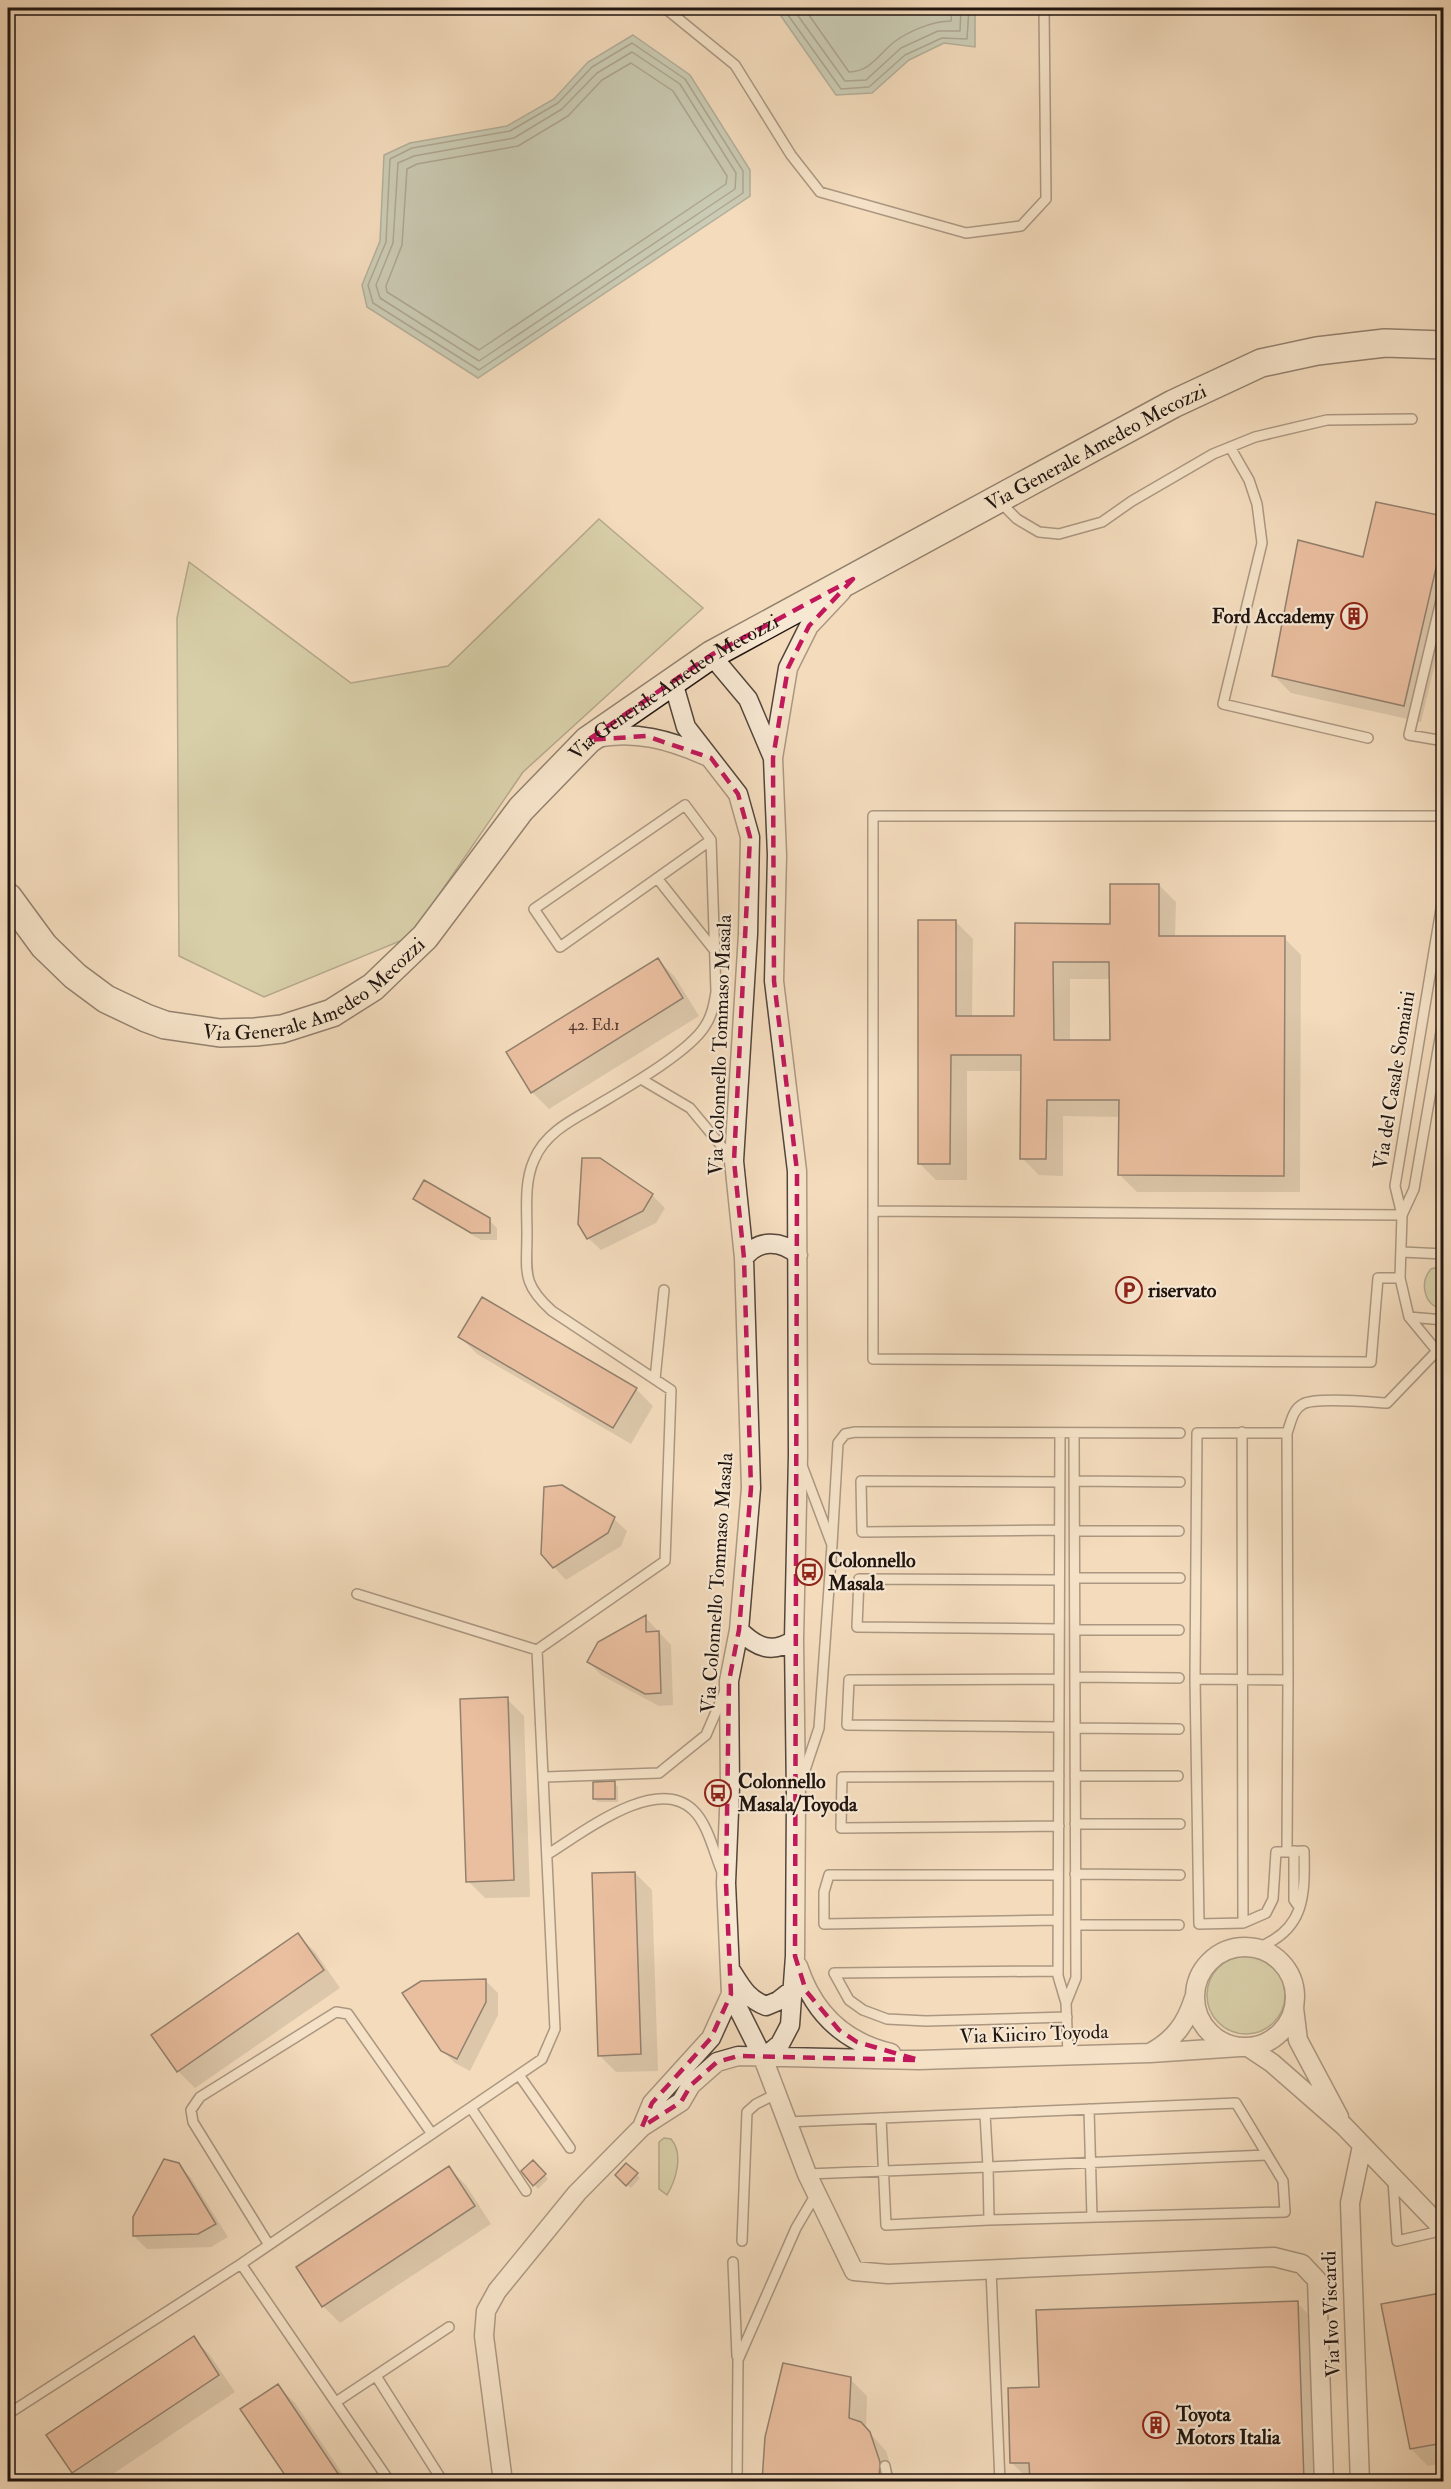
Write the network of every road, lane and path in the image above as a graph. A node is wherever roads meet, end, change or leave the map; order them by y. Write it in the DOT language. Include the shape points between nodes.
graph roads {
  1 [pos="664,8"];
  2 [pos="1044,8"];
  3 [pos="1443,345"];
  4 [pos="1412,419"];
  5 [pos="1230,447"];
  6 [pos="997,500"];
  7 [pos="852,579"];
  8 [pos="1443,588"];
  9 [pos="711,655"];
  10 [pos="673,682"];
  11 [pos="1368,738"];
  12 [pos="588,740"];
  13 [pos="1443,741"];
  14 [pos="711,758"];
  15 [pos="773,758"];
  16 [pos="1443,816"];
  17 [pos="711,840"];
  18 [pos="657,878"];
  19 [pos="1443,891"];
  20 [pos="8,897"];
  21 [pos="715,951"];
  22 [pos="1443,1015"];
  23 [pos="641,1079"];
  24 [pos="734,1161"];
  25 [pos="873,1211"];
  26 [pos="1402,1215"];
  27 [pos="1402,1252"];
  28 [pos="1443,1254"];
  29 [pos="798,1255"];
  30 [pos="744,1258"];
  31 [pos="1400,1278"];
  32 [pos="664,1290"];
  33 [pos="1409,1317"];
  34 [pos="1443,1320"];
  35 [pos="1440,1351"];
  36 [pos="655,1379"];
  37 [pos="1242,1432"];
  38 [pos="1060,1433"];
  39 [pos="1074,1433"];
  40 [pos="1180,1433"];
  41 [pos="1287,1433"];
  42 [pos="798,1455"];
  43 [pos="1074,1481"];
  44 [pos="1059,1482"];
  45 [pos="1180,1482"];
  46 [pos="1059,1530"];
  47 [pos="1075,1531"];
  48 [pos="1179,1531"];
  49 [pos="832,1545"];
  50 [pos="1075,1578"];
  51 [pos="1180,1578"];
  52 [pos="1059,1580"];
  53 [pos="357,1594"];
  54 [pos="1059,1629"];
  55 [pos="739,1630"];
  56 [pos="1075,1630"];
  57 [pos="1179,1630"];
  58 [pos="794,1640"];
  59 [pos="537,1650"];
  60 [pos="1075,1677"];
  61 [pos="1179,1678"];
  62 [pos="1059,1679"];
  63 [pos="1195,1679"];
  64 [pos="1243,1680"];
  65 [pos="1288,1680"];
  66 [pos="729,1681"];
  67 [pos="1059,1727"];
  68 [pos="1075,1728"];
  69 [pos="1179,1729"];
  70 [pos="1059,1776"];
  71 [pos="1075,1776"];
  72 [pos="1178,1776"];
  73 [pos="545,1777"];
  74 [pos="796,1796"];
  75 [pos="1075,1824"];
  76 [pos="1180,1824"];
  77 [pos="1059,1826"];
  78 [pos="1290,1851"];
  79 [pos="548,1854"];
  80 [pos="1075,1874"];
  81 [pos="1058,1875"];
  82 [pos="1180,1875"];
  83 [pos="726,1882"];
  84 [pos="1299,1907"];
  85 [pos="1058,1920"];
  86 [pos="1244,1923"];
  87 [pos="1076,1925"];
  88 [pos="1179,1925"];
  89 [pos="1257,1948"];
  90 [pos="795,1956"];
  91 [pos="731,1970"];
  92 [pos="1058,1971"];
  93 [pos="792,1990"];
  94 [pos="731,1994"];
  95 [pos="1194,1998"];
  96 [pos="1066,2004"];
  97 [pos="1294,2007"];
  98 [pos="1067,2017"];
  99 [pos="1244,2047"];
  100 [pos="1150,2053"];
  101 [pos="1068,2055"];
  102 [pos="763,2058"];
  103 [pos="919,2060"];
  104 [pos="519,2075"];
  105 [pos="776,2094"];
  106 [pos="471,2108"];
  107 [pos="1089,2109"];
  108 [pos="985,2114"];
  109 [pos="881,2118"];
  110 [pos="785,2122"];
  111 [pos="642,2127"];
  112 [pos="1344,2127"];
  113 [pos="432,2134"];
  114 [pos="1362,2146"];
  115 [pos="570,2148"];
  116 [pos="1267,2155"];
  117 [pos="1090,2163"];
  118 [pos="988,2167"];
  119 [pos="883,2171"];
  120 [pos="807,2174"];
  121 [pos="1394,2180"];
  122 [pos="526,2191"];
  123 [pos="816,2194"];
  124 [pos="1092,2217"];
  125 [pos="990,2220"];
  126 [pos="1443,2230"];
  127 [pos="742,2241"];
  128 [pos="269,2245"];
  129 [pos="734,2262"];
  130 [pos="241,2264"];
  131 [pos="991,2270"];
  132 [pos="449,2327"];
  133 [pos="738,2360"];
  134 [pos="376,2376"];
  135 [pos="336,2402"];
  136 [pos="8,2414"];
  137 [pos="885,2466"];
  138 [pos="390,2481"];
  139 [pos="443,2481"];
  140 [pos="503,2481"];
  141 [pos="736,2481"];
  142 [pos="888,2481"];
  143 [pos="1000,2481"];
  144 [pos="1324,2481"];
  145 [pos="1360,2481"];
  1 -- 2 [label="lane" via="735,65 791,155 820,192 966,233 1021,226 1046,199"];
  3 -- 6 [label="street, Via Generale Amedeo Mecozzi" via="1384,344 1317,351 1261,363 1173,404"];
  4 -- 5 [label="lane" via="1327,420"];
  5 -- 6 [label="lane" via="1172,477 1102,522 1059,534 1039,532"];
  5 -- 11 [label="lane" via="1249,480 1262,543 1222,704"];
  6 -- 7 [label="street, Via Generale Amedeo Mecozzi"];
  7 -- 9 [label="street, Via Generale Amedeo Mecozzi"];
  7 -- 15 [label="street" via="809,626 788,668"];
  8 -- 13 [label="lane" via="1409,735"];
  9 -- 10 [label="street, Via Generale Amedeo Mecozzi"];
  9 -- 15 [label="street" via="748,699"];
  10 -- 12 [label="street, Via Generale Amedeo Mecozzi"];
  10 -- 14 [label="street, Via Colonnello Tommaso Masala" via="686,728"];
  12 -- 14 [label="street" via="646,736"];
  12 -- 20 [label="street, Via Generale Amedeo Mecozzi" via="521,809 425,937 392,970 352,1002 291,1026 220,1033 165,1025 126,1010 83,982 52,954"];
  14 -- 24 [label="street, Via Colonnello Tommaso Masala" via="738,794 750,837"];
  15 -- 29 [label="street" via="777,855 774,981 796,1171"];
  16 -- 25 [label="lane" via="873,816"];
  17 -- 18 [label="lane"];
  17 -- 18 [label="lane" via="685,805 534,909 560,947"];
  17 -- 21 [label="lane"];
  18 -- 21 [label="lane"];
  19 -- 26 [label="lane, Via del Casale Somaini" via="1395,1186"];
  21 -- 23 [label="lane" via="714,1004 705,1028"];
  22 -- 26 [label="lane, Via del Casale Somaini" via="1414,1189"];
  23 -- 24 [label="lane" via="690,1108"];
  23 -- 36 [label="lane" via="559,1129 533,1161 528,1190 527,1268 528,1284 534,1295 552,1311"];
  24 -- 30 [label="street, Via Colonnello Tommaso Masala"];
  25 -- 26 [label="lane"];
  25 -- 31 [label="lane" via="873,1359 1371,1362 1378,1278"];
  26 -- 27 [label="lane"];
  27 -- 28 [label="lane"];
  27 -- 31 [label="lane"];
  29 -- 30 [label="street" via="784,1246 767,1243 753,1248"];
  29 -- 42 [label="street"];
  30 -- 55 [label="street, Via Colonnello Tommaso Masala" via="751,1488"];
  31 -- 33 [label="lane"];
  32 -- 36 [label="lane"];
  33 -- 34 [label="lane"];
  33 -- 35 [label="lane"];
  35 -- 41 [label="lane" via="1387,1402 1302,1404 1293,1414"];
  36 -- 59 [label="lane" via="671,1390 665,1561"];
  37 -- 41 [label="lane"];
  37 -- 63 [label="lane" via="1197,1433"];
  37 -- 64 [label="lane"];
  38 -- 39 [label="lane"];
  38 -- 44 [label="lane"];
  38 -- 49 [label="lane" via="845,1434 838,1443"];
  39 -- 40 [label="lane"];
  39 -- 43 [label="lane"];
  41 -- 65 [label="lane"];
  42 -- 49 [label="lane"];
  42 -- 58 [label="street"];
  43 -- 45 [label="lane"];
  43 -- 47 [label="lane"];
  44 -- 46 [label="lane"];
  44 -- 46 [label="lane" via="861,1481 862,1532"];
  46 -- 52 [label="lane"];
  47 -- 48 [label="lane"];
  47 -- 50 [label="lane"];
  49 -- 74 [label="lane" via="819,1728"];
  50 -- 51 [label="lane"];
  50 -- 56 [label="lane"];
  52 -- 54 [label="lane"];
  52 -- 54 [label="lane" via="859,1579 857,1627"];
  53 -- 59 [label="lane"];
  54 -- 62 [label="lane"];
  55 -- 58 [label="street" via="761,1647 772,1649"];
  55 -- 66 [label="street, Via Colonnello Tommaso Masala"];
  56 -- 57 [label="lane"];
  56 -- 60 [label="lane"];
  58 -- 74 [label="street"];
  59 -- 73 [label="lane"];
  60 -- 61 [label="lane"];
  60 -- 68 [label="lane"];
  62 -- 67 [label="lane"];
  62 -- 67 [label="lane" via="849,1680 847,1725"];
  63 -- 64 [label="lane"];
  63 -- 86 [label="lane" via="1199,1924"];
  64 -- 65 [label="lane"];
  64 -- 86 [label="lane"];
  65 -- 78 [label="lane"];
  66 -- 73 [label="lane" via="706,1735 659,1773"];
  66 -- 83 [label="street, Via Colonnello Tommaso Masala"];
  67 -- 70 [label="lane"];
  68 -- 69 [label="lane"];
  68 -- 71 [label="lane"];
  70 -- 77 [label="lane"];
  70 -- 77 [label="lane" via="842,1777 840,1828"];
  71 -- 72 [label="lane"];
  71 -- 75 [label="lane"];
  73 -- 79 [label="lane"];
  74 -- 90 [label="street"];
  75 -- 76 [label="lane"];
  75 -- 80 [label="lane"];
  77 -- 81 [label="lane"];
  78 -- 84 [label="lane" via="1294,1900"];
  78 -- 84 [label="lane" via="1304,1851 1304,1902"];
  78 -- 86 [label="lane" via="1276,1852 1266,1913"];
  79 -- 83 [label="lane" via="621,1809 648,1800 674,1800 695,1812"];
  79 -- 104 [label="lane" via="555,2029 542,2059"];
  80 -- 82 [label="lane"];
  80 -- 87 [label="lane"];
  81 -- 85 [label="lane"];
  81 -- 85 [label="lane" via="829,1875 823,1906 824,1924"];
  83 -- 91 [label="street, Via Colonnello Tommaso Masala"];
  84 -- 89 [label="lane" via="1287,1929 1274,1942"];
  85 -- 92 [label="lane"];
  87 -- 88 [label="lane"];
  87 -- 96 [label="lane" via="1076,1978"];
  89 -- 95 [label="street" via="1232,1948 1209,1960 1201,1971"];
  89 -- 97 [label="street" via="1278,1959 1288,1971"];
  90 -- 93 [label="street"];
  90 -- 103 [label="street, Via Kiiciro Toyoda" via="806,1991 839,2031 857,2042"];
  91 -- 93 [label="street" via="745,1993 766,2006"];
  91 -- 94 [label="street, Via Colonnello Tommaso Masala"];
  92 -- 96 [label="lane"];
  92 -- 98 [label="lane" via="834,1973 849,2000 887,2019"];
  93 -- 102 [label="street" via="790,2025 780,2044"];
  94 -- 102 [label="street, Via Colonnello Tommaso Masala"];
  94 -- 111 [label="street" via="711,2038 652,2103"];
  95 -- 99 [label="street" via="1197,2015 1214,2037"];
  95 -- 100 [label="street" via="1177,2034"];
  96 -- 98 [label="lane"];
  97 -- 99 [label="street" via="1279,2034 1264,2044"];
  97 -- 112 [label="street" via="1298,2040"];
  98 -- 101 [label="lane"];
  99 -- 100 [label="street, Via Kiiciro Toyoda"];
  99 -- 112 [label="street" via="1272,2063"];
  100 -- 101 [label="street, Via Kiiciro Toyoda"];
  101 -- 103 [label="street, Via Kiiciro Toyoda"];
  102 -- 103 [label="street, Via Kiiciro Toyoda"];
  102 -- 105 [label="street, Via Colonnello Tommaso Masala"];
  102 -- 111 [label="street, Via Kiiciro Toyoda" via="738,2056 717,2062 690,2085 681,2102"];
  104 -- 106 [label="lane"];
  104 -- 115 [label="lane"];
  105 -- 110 [label="street, Via Colonnello Tommaso Masala"];
  105 -- 127 [label="lane" via="747,2112"];
  106 -- 113 [label="lane"];
  106 -- 122 [label="lane"];
  107 -- 108 [label="lane"];
  107 -- 116 [label="lane" via="1236,2103"];
  107 -- 117 [label="lane"];
  108 -- 109 [label="lane"];
  108 -- 118 [label="lane"];
  109 -- 110 [label="lane"];
  109 -- 119 [label="lane"];
  110 -- 120 [label="street, Via Colonnello Tommaso Masala"];
  111 -- 140 [label="street" via="577,2193 497,2291 486,2311 484,2336"];
  112 -- 114 [label="street"];
  113 -- 128 [label="lane"];
  113 -- 128 [label="lane" via="348,2014 336,2012 200,2097 192,2110 193,2122"];
  114 -- 121 [label="street"];
  114 -- 145 [label="street, Via Ivo Viscardi" via="1350,2203"];
  116 -- 117 [label="lane"];
  116 -- 124 [label="lane" via="1282,2181 1285,2212"];
  117 -- 118 [label="lane"];
  117 -- 124 [label="lane"];
  118 -- 119 [label="lane"];
  118 -- 125 [label="lane"];
  119 -- 120 [label="lane"];
  119 -- 125 [label="lane" via="886,2224"];
  120 -- 123 [label="street, Via Colonnello Tommaso Masala"];
  121 -- 126 [label="street"];
  121 -- 126 [label="lane" via="1397,2241"];
  123 -- 131 [label="street, Via Colonnello Tommaso Masala" via="854,2271 888,2274"];
  123 -- 133 [label="lane" via="796,2228"];
  124 -- 125 [label="lane"];
  128 -- 130 [label="lane"];
  129 -- 133 [label="lane"];
  130 -- 135 [label="lane"];
  130 -- 136 [label="lane"];
  131 -- 143 [label="lane"];
  131 -- 144 [label="street" via="1274,2257 1302,2264 1317,2280"];
  132 -- 134 [label="lane"];
  133 -- 141 [label="lane"];
  134 -- 135 [label="lane"];
  134 -- 139 [label="lane"];
  135 -- 138 [label="lane"];
  137 -- 142 [label="lane"];
}
